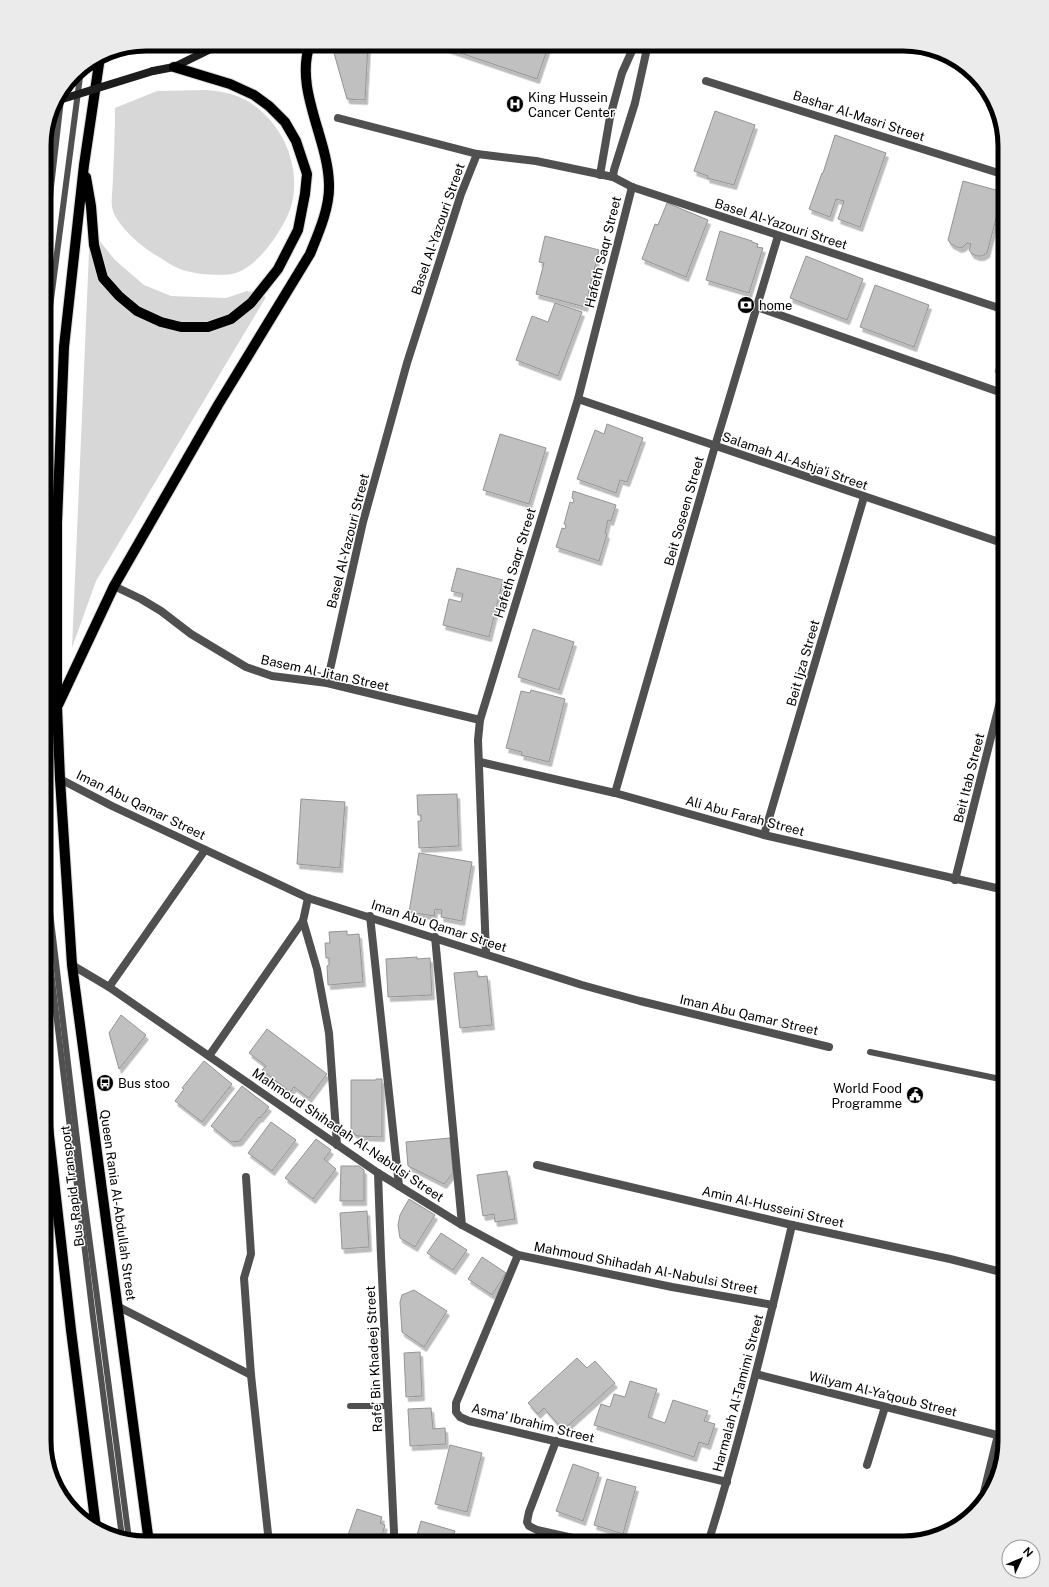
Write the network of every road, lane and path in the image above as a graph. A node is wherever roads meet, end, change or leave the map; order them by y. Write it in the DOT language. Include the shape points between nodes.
graph roads {
  1 [pos="207,51"];
  2 [pos="308,51"];
  3 [pos="632,51"];
  4 [pos="646,51"];
  5 [pos="99,63"];
  6 [pos="174,67"];
  7 [pos="80,78"];
  8 [pos="706,80"];
  9 [pos="64,98"];
  10 [pos="60,105"];
  11 [pos="338,118"];
  12 [pos="477,154"];
  13 [pos="84,165"];
  14 [pos="998,173"];
  15 [pos="600,175"];
  16 [pos="613,177"];
  17 [pos="51,187"];
  18 [pos="632,187"];
  19 [pos="778,236"];
  20 [pos="51,299"];
  21 [pos="757,308"];
  22 [pos="998,308"];
  23 [pos="998,392"];
  24 [pos="578,400"];
  25 [pos="715,446"];
  26 [pos="864,497"];
  27 [pos="998,542"];
  28 [pos="114,586"];
  29 [pos="327,684"];
  30 [pos="57,707"];
  31 [pos="998,710"];
  32 [pos="480,720"];
  33 [pos="480,762"];
  34 [pos="60,778"];
  35 [pos="615,793"];
  36 [pos="764,835"];
  37 [pos="205,850"];
  38 [pos="955,880"];
  39 [pos="998,889"];
  40 [pos="308,898"];
  41 [pos="370,916"];
  42 [pos="51,920"];
  43 [pos="303,921"];
  44 [pos="435,937"];
  45 [pos="486,954"];
  46 [pos="72,965"];
  47 [pos="51,972"];
  48 [pos="109,987"];
  49 [pos="829,1047"];
  50 [pos="870,1052"];
  51 [pos="209,1056"];
  52 [pos="998,1079"];
  53 [pos="337,1145"];
  54 [pos="51,1153"];
  55 [pos="537,1165"];
  56 [pos="378,1173"];
  57 [pos="246,1177"];
  58 [pos="398,1186"];
  59 [pos="462,1225"];
  60 [pos="792,1225"];
  61 [pos="518,1255"];
  62 [pos="998,1271"];
  63 [pos="773,1305"];
  64 [pos="119,1307"];
  65 [pos="756,1374"];
  66 [pos="251,1375"];
  67 [pos="350,1406"];
  68 [pos="388,1406"];
  69 [pos="885,1407"];
  70 [pos="998,1435"];
  71 [pos="556,1442"];
  72 [pos="997,1448"];
  73 [pos="867,1465"];
  74 [pos="727,1482"];
  75 [pos="985,1489"];
  76 [pos="95,1521"];
  77 [pos="121,1533"];
  78 [pos="128,1534"];
  79 [pos="148,1536"];
  80 [pos="268,1536"];
  81 [pos="394,1536"];
  82 [pos="564,1536"];
  83 [pos="710,1536"];
  1 -- 6 [label="main road"];
  2 -- 28 [label="main road" via="306,79 330,185 320,231 310,254 218,405"];
  3 -- 15 [label="street" via="622,72 610,117"];
  4 -- 16 [label="street" via="635,102"];
  5 -- 13 [label="main road, Queen Rania Al-Abdullah Street"];
  6 -- 9 [label="main road, bridge"];
  6 -- 13 [label="main road" via="230,84 254,95 269,106 285,122 296,141 307,174 298,230 278,269 251,303 231,319 208,326 181,327 161,322 137,311 103,278 94,245"];
  7 -- 20 [label="lane"];
  8 -- 14 [label="street, Bashar Al-Masri Street"];
  10 -- 17 [label="lane"];
  11 -- 12 [label="street"];
  12 -- 15 [label="street, Basel Al-Yazouri Street" via="536,161"];
  12 -- 29 [label="street, Basel Al-Yazouri Street" via="461,194 407,363 363,522"];
  13 -- 30 [label="main road, Queen Rania Al-Abdullah Street" via="64,348 57,524"];
  15 -- 16 [label="street, Basel Al-Yazouri Street"];
  16 -- 18 [label="street, Basel Al-Yazouri Street"];
  18 -- 19 [label="street, Basel Al-Yazouri Street"];
  18 -- 24 [label="street, Hafeth Saqr Street"];
  19 -- 21 [label="street, Beit Soseen Street"];
  19 -- 22 [label="street, Basel Al-Yazouri Street"];
  21 -- 23 [label="street"];
  21 -- 25 [label="street, Beit Soseen Street"];
  24 -- 25 [label="street, Salamah Al-Ashja'i Street"];
  24 -- 32 [label="street, Hafeth Saqr Street"];
  25 -- 26 [label="street, Salamah Al-Ashja'i Street"];
  25 -- 35 [label="street, Beit Soseen Street"];
  26 -- 27 [label="street, Salamah Al-Ashja'i Street"];
  26 -- 36 [label="street, Beit Ijza Street"];
  28 -- 29 [label="street, Basem Al-Jitan Street" via="141,599 246,667 272,676"];
  28 -- 30 [label="main road"];
  29 -- 32 [label="street, Basem Al-Jitan Street"];
  30 -- 34 [label="main road, Queen Rania Al-Abdullah Street"];
  31 -- 38 [label="street, Beit Itab Street"];
  32 -- 33 [label="street, Hafeth Saqr Street"];
  33 -- 35 [label="street, Ali Abu Farah Street"];
  33 -- 45 [label="street, Hafeth Saqr Street"];
  34 -- 37 [label="street, Iman Abu Qamar Street"];
  34 -- 46 [label="main road, Queen Rania Al-Abdullah Street"];
  35 -- 36 [label="street, Ali Abu Farah Street"];
  36 -- 38 [label="street, Ali Abu Farah Street"];
  37 -- 40 [label="street, Iman Abu Qamar Street"];
  37 -- 48 [label="street"];
  38 -- 39 [label="street, Ali Abu Farah Street"];
  40 -- 41 [label="street, Iman Abu Qamar Street"];
  40 -- 43 [label="street"];
  41 -- 44 [label="street, Iman Abu Qamar Street"];
  41 -- 58 [label="street"];
  42 -- 78 [label="lane, Bus Rapid Transport"];
  43 -- 51 [label="street"];
  43 -- 53 [label="street" via="317,969 329,1033"];
  44 -- 45 [label="street, Iman Abu Qamar Street"];
  44 -- 59 [label="street"];
  45 -- 49 [label="street, Iman Abu Qamar Street" via="640,1001"];
  46 -- 48 [label="street, Mahmoud Shihadah Al-Nabulsi Street"];
  46 -- 64 [label="main road, Queen Rania Al-Abdullah Street"];
  47 -- 77 [label="lane, Bus Rapid Transport"];
  48 -- 51 [label="street, Mahmoud Shihadah Al-Nabulsi Street"];
  50 -- 52 [label="lane"];
  51 -- 53 [label="street, Mahmoud Shihadah Al-Nabulsi Street"];
  53 -- 56 [label="street, Mahmoud Shihadah Al-Nabulsi Street"];
  54 -- 76 [label="main road"];
  55 -- 60 [label="street, Amin Al-Husseini Street"];
  56 -- 58 [label="street, Mahmoud Shihadah Al-Nabulsi Street"];
  56 -- 68 [label="street, Rafe’ Bin Khadeej Street"];
  57 -- 66 [label="street" via="252,1254 244,1278"];
  58 -- 59 [label="street, Mahmoud Shihadah Al-Nabulsi Street"];
  59 -- 61 [label="street, Mahmoud Shihadah Al-Nabulsi Street"];
  60 -- 62 [label="street, Amin Al-Husseini Street"];
  60 -- 63 [label="street, Harmalah Al-Tamimi Street"];
  61 -- 63 [label="street, Mahmoud Shihadah Al-Nabulsi Street"];
  61 -- 71 [label="street, Asma’ Ibrahim Street" via="456,1403 456,1412 469,1421"];
  63 -- 65 [label="street, Harmalah Al-Tamimi Street"];
  64 -- 66 [label="street"];
  64 -- 79 [label="main road, Queen Rania Al-Abdullah Street"];
  65 -- 69 [label="street, Wilyam Al-Ya’qoub Street"];
  65 -- 74 [label="street, Harmalah Al-Tamimi Street"];
  66 -- 80 [label="street"];
  67 -- 68 [label="lane"];
  68 -- 81 [label="street, Rafe’ Bin Khadeej Street"];
  69 -- 70 [label="street, Wilyam Al-Ya’qoub Street"];
  69 -- 73 [label="street"];
  71 -- 74 [label="street, Asma’ Ibrahim Street"];
  71 -- 82 [label="street" via="527,1522 537,1530"];
  72 -- 75 [label="street"];
  74 -- 83 [label="street, Harmalah Al-Tamimi Street"];
}
